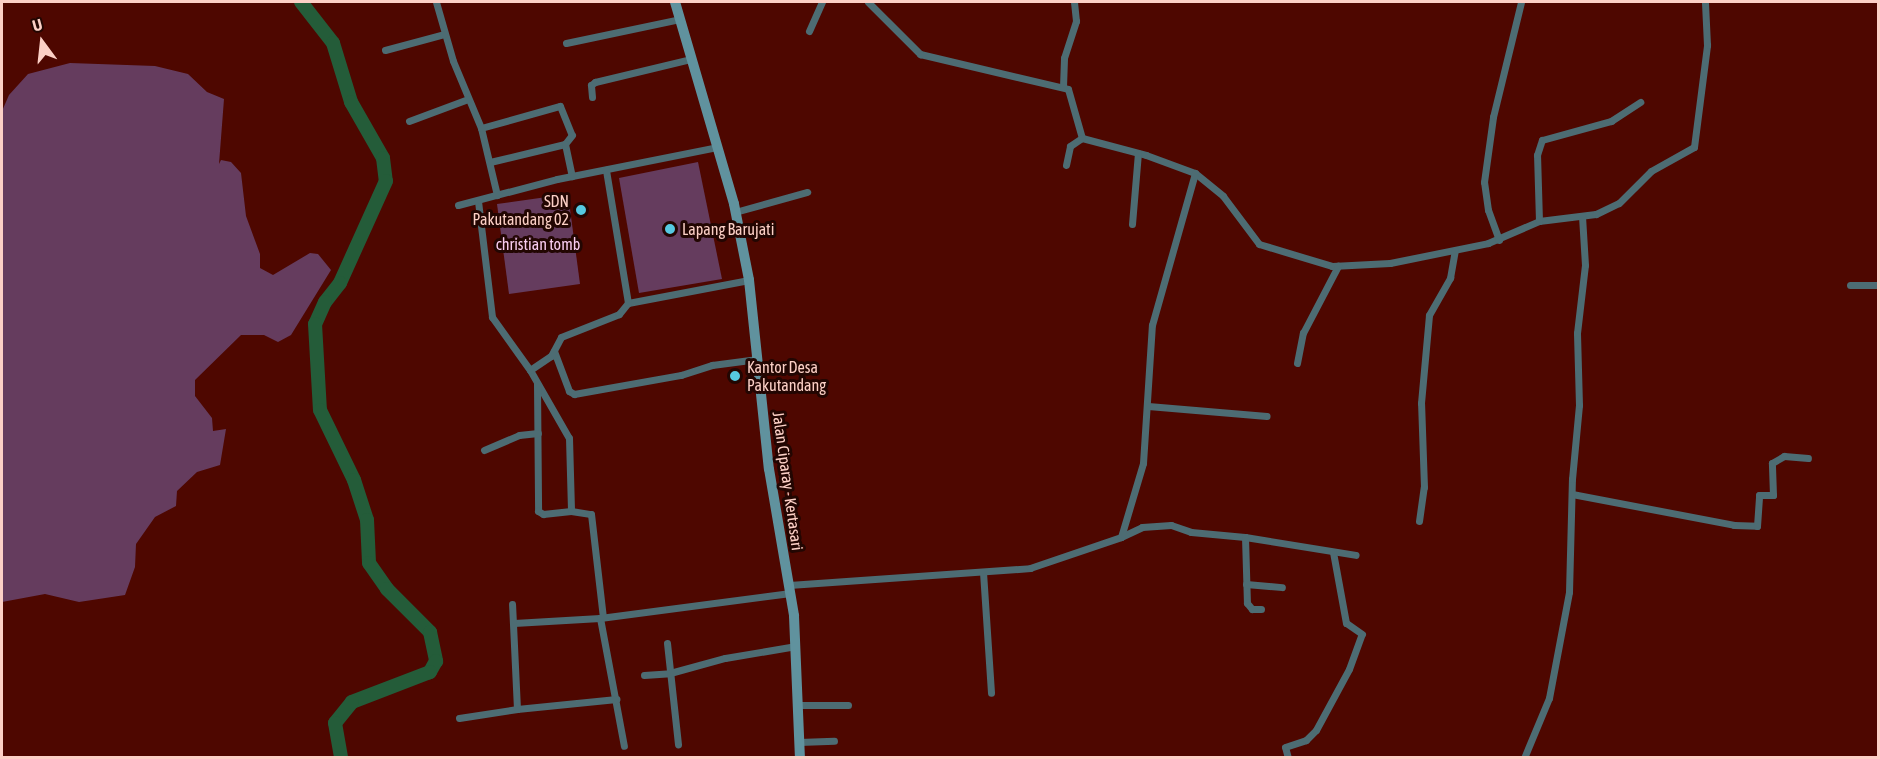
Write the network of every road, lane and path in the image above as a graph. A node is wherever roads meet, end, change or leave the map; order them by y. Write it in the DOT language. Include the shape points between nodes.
graph roads {
  1 [pos="436,2"];
  2 [pos="675,2"];
  3 [pos="822,2"];
  4 [pos="868,2"];
  5 [pos="1074,2"];
  6 [pos="1521,2"];
  7 [pos="1706,2"];
  8 [pos="680,19"];
  9 [pos="809,31"];
  10 [pos="444,34"];
  11 [pos="566,43"];
  12 [pos="385,50"];
  13 [pos="692,59"];
  14 [pos="1063,87"];
  15 [pos="592,98"];
  16 [pos="468,99"];
  17 [pos="1640,102"];
  18 [pos="409,121"];
  19 [pos="481,128"];
  20 [pos="1082,138"];
  21 [pos="565,144"];
  22 [pos="717,147"];
  23 [pos="1138,153"];
  24 [pos="490,162"];
  25 [pos="1066,165"];
  26 [pos="606,170"];
  27 [pos="1195,173"];
  28 [pos="572,176"];
  29 [pos="807,192"];
  30 [pos="498,195"];
  31 [pos="478,201"];
  32 [pos="458,205"];
  33 [pos="735,212"];
  34 [pos="1582,216"];
  35 [pos="1539,220"];
  36 [pos="1132,224"];
  37 [pos="1498,240"];
  38 [pos="1455,250"];
  39 [pos="1338,266"];
  40 [pos="749,280"];
  41 [pos="1850,285"];
  42 [pos="1878,285"];
  43 [pos="628,303"];
  44 [pos="554,351"];
  45 [pos="758,359"];
  46 [pos="1297,363"];
  47 [pos="530,370"];
  48 [pos="537,381"];
  49 [pos="1148,406"];
  50 [pos="1267,416"];
  51 [pos="538,434"];
  52 [pos="484,450"];
  53 [pos="1808,458"];
  54 [pos="1572,494"];
  55 [pos="571,511"];
  56 [pos="1419,521"];
  57 [pos="1121,537"];
  58 [pos="1245,537"];
  59 [pos="1333,552"];
  60 [pos="1356,555"];
  61 [pos="982,572"];
  62 [pos="1246,584"];
  63 [pos="1282,587"];
  64 [pos="789,589"];
  65 [pos="512,604"];
  66 [pos="1261,609"];
  67 [pos="602,617"];
  68 [pos="514,623"];
  69 [pos="667,643"];
  70 [pos="796,646"];
  71 [pos="670,673"];
  72 [pos="644,675"];
  73 [pos="991,693"];
  74 [pos="616,699"];
  75 [pos="798,705"];
  76 [pos="848,705"];
  77 [pos="517,709"];
  78 [pos="459,718"];
  79 [pos="834,741"];
  80 [pos="799,742"];
  81 [pos="678,744"];
  82 [pos="624,746"];
  83 [pos="800,758"];
  84 [pos="1288,758"];
  85 [pos="1524,758"];
  1 -- 10 [label="street"];
  2 -- 8 [label="main road, Jalan Ciparay - Kertasari"];
  3 -- 9 [label="street"];
  4 -- 14 [label="street" via="920,54"];
  5 -- 14 [label="street" via="1076,21 1064,58"];
  6 -- 37 [label="street" via="1492,117 1484,182"];
  7 -- 34 [label="street" via="1707,45 1694,147 1651,171 1618,203"];
  8 -- 11 [label="street"];
  8 -- 13 [label="main road, Jalan Ciparay - Kertasari"];
  10 -- 12 [label="street"];
  10 -- 16 [label="street"];
  13 -- 15 [label="street" via="595,82 591,85"];
  13 -- 22 [label="main road, Jalan Ciparay - Kertasari"];
  14 -- 20 [label="street" via="1070,92"];
  16 -- 18 [label="street"];
  16 -- 19 [label="street"];
  17 -- 35 [label="street" via="1611,120 1542,140 1537,155"];
  19 -- 21 [label="street" via="560,106 572,135"];
  19 -- 24 [label="street"];
  20 -- 23 [label="street"];
  20 -- 25 [label="street" via="1070,146"];
  21 -- 24 [label="street"];
  21 -- 28 [label="street"];
  22 -- 26 [label="street"];
  22 -- 33 [label="main road, Jalan Ciparay - Kertasari"];
  23 -- 27 [label="street"];
  23 -- 36 [label="street"];
  24 -- 30 [label="street"];
  26 -- 28 [label="street"];
  26 -- 43 [label="street"];
  27 -- 39 [label="street" via="1223,196 1259,244"];
  27 -- 49 [label="street" via="1152,325"];
  28 -- 30 [label="street"];
  29 -- 33 [label="street"];
  30 -- 31 [label="street"];
  31 -- 32 [label="street"];
  31 -- 47 [label="street" via="492,317"];
  33 -- 40 [label="main road, Jalan Ciparay - Kertasari"];
  34 -- 35 [label="street"];
  34 -- 54 [label="street" via="1585,277 1577,333 1579,405"];
  35 -- 37 [label="street"];
  37 -- 38 [label="street"];
  38 -- 39 [label="street" via="1390,262"];
  38 -- 56 [label="street" via="1450,278 1429,315 1421,403 1425,487"];
  39 -- 46 [label="street" via="1303,333"];
  40 -- 43 [label="street"];
  40 -- 45 [label="main road, Jalan Ciparay - Kertasari"];
  41 -- 42 [label="street"];
  43 -- 44 [label="street" via="619,314 568,333"];
  44 -- 45 [label="street" via="569,391 574,394"];
  44 -- 47 [label="street"];
  45 -- 64 [label="main road, Jalan Ciparay - Kertasari" via="769,469"];
  47 -- 48 [label="street"];
  48 -- 51 [label="street"];
  48 -- 55 [label="street" via="568,438"];
  49 -- 50 [label="street"];
  49 -- 57 [label="street" via="1143,463"];
  51 -- 52 [label="street" via="519,435"];
  51 -- 55 [label="street" via="538,511"];
  53 -- 54 [label="street" via="1784,456 1772,463 1773,495 1759,495 1757,526"];
  54 -- 85 [label="street" via="1566,612 1549,698"];
  55 -- 67 [label="street" via="588,511 592,518"];
  57 -- 58 [label="street" via="1142,527 1171,525 1191,532"];
  57 -- 61 [label="street" via="1030,568"];
  58 -- 59 [label="street"];
  58 -- 62 [label="street"];
  59 -- 60 [label="street"];
  59 -- 84 [label="street" via="1346,623 1362,634 1349,669 1316,730 1306,740 1285,747"];
  61 -- 64 [label="street"];
  61 -- 73 [label="street"];
  62 -- 63 [label="street"];
  62 -- 66 [label="street" via="1249,607"];
  64 -- 67 [label="street"];
  64 -- 70 [label="main road, Jalan Ciparay - Kertasari"];
  65 -- 68 [label="street"];
  67 -- 68 [label="street"];
  67 -- 74 [label="street"];
  68 -- 77 [label="street" via="511,645"];
  69 -- 71 [label="street"];
  70 -- 71 [label="street" via="725,658"];
  70 -- 75 [label="main road, Jalan Ciparay - Kertasari"];
  71 -- 72 [label="street"];
  71 -- 81 [label="street"];
  74 -- 77 [label="street"];
  74 -- 82 [label="street"];
  75 -- 76 [label="street"];
  75 -- 80 [label="main road, Jalan Ciparay - Kertasari"];
  77 -- 78 [label="street"];
  79 -- 80 [label="street"];
  80 -- 83 [label="main road, Jalan Ciparay - Kertasari"];
}
